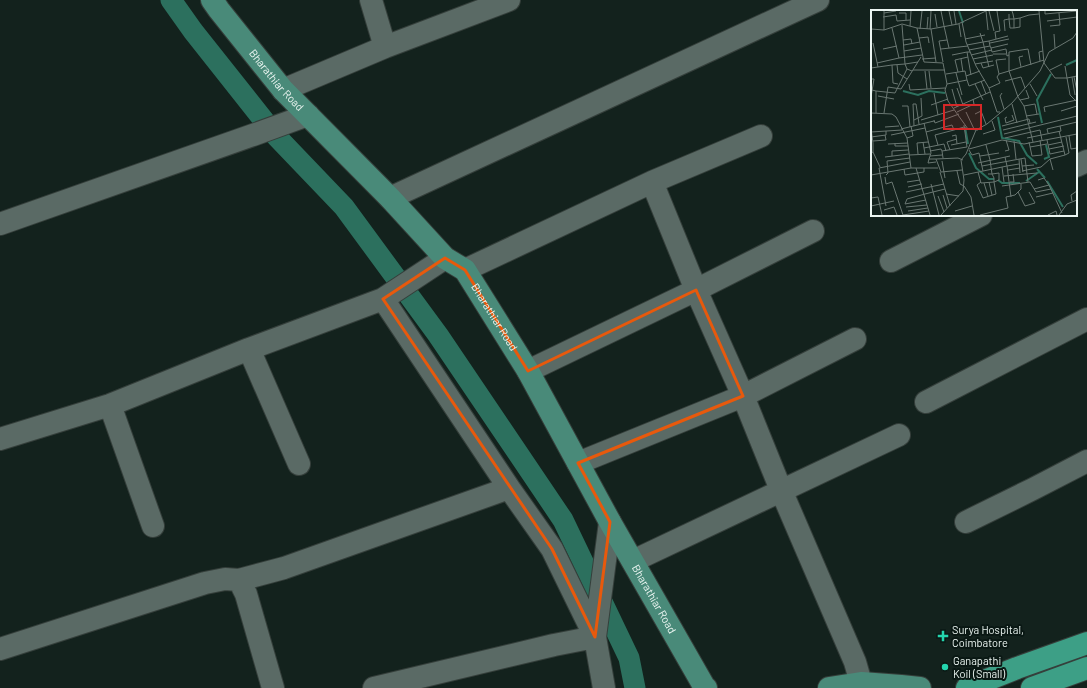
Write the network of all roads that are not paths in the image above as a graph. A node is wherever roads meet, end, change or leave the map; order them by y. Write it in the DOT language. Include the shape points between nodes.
graph roads {
  1 [pos="212,0"];
  2 [pos="371,0"];
  3 [pos="509,0"];
  4 [pos="818,0"];
  5 [pos="385,47"];
  6 [pos="283,90"];
  7 [pos="307,115"];
  8 [pos="761,136"];
  9 [pos="1087,160"];
  10 [pos="1077,165"];
  11 [pos="652,182"];
  12 [pos="390,198"];
  13 [pos="978,216"];
  14 [pos="0,224"];
  15 [pos="813,231"];
  16 [pos="442,260"];
  17 [pos="891,261"];
  18 [pos="465,270"];
  19 [pos="696,290"];
  20 [pos="384,298"];
  21 [pos="1087,319"];
  22 [pos="855,339"];
  23 [pos="249,349"];
  24 [pos="528,371"];
  25 [pos="742,396"];
  26 [pos="926,402"];
  27 [pos="110,405"];
  28 [pos="899,435"];
  29 [pos="0,439"];
  30 [pos="1087,461"];
  31 [pos="578,463"];
  32 [pos="299,464"];
  33 [pos="509,488"];
  34 [pos="781,490"];
  35 [pos="966,522"];
  36 [pos="610,523"];
  37 [pos="153,526"];
  38 [pos="633,561"];
  39 [pos="239,580"];
  40 [pos="595,636"];
  41 [pos="1087,643"];
  42 [pos="0,649"];
  43 [pos="1087,668"];
  44 [pos="861,683"];
  45 [pos="273,688"];
  46 [pos="374,688"];
  47 [pos="604,688"];
  48 [pos="706,688"];
  49 [pos="830,688"];
  50 [pos="920,688"];
  51 [pos="967,688"];
  52 [pos="1032,688"];
  1 -- 6 [label="main road, Bharathiar Road"];
  2 -- 5 [label="street"];
  3 -- 5 [label="street"];
  4 -- 12 [label="street"];
  5 -- 6 [label="street"];
  6 -- 7 [label="main road, Bharathiar Road"];
  7 -- 12 [label="main road, Bharathiar Road"];
  7 -- 14 [label="street"];
  8 -- 11 [label="street"];
  9 -- 10 [label="street"];
  11 -- 18 [label="street"];
  11 -- 19 [label="street"];
  12 -- 16 [label="main road, Bharathiar Road"];
  13 -- 17 [label="street"];
  15 -- 19 [label="street"];
  16 -- 18 [label="main road, Bharathiar Road"];
  16 -- 20 [label="street"];
  18 -- 24 [label="main road, Bharathiar Road"];
  19 -- 24 [label="street"];
  19 -- 25 [label="street"];
  20 -- 23 [label="street"];
  20 -- 33 [label="street"];
  21 -- 26 [label="street"];
  22 -- 25 [label="street"];
  23 -- 27 [label="street"];
  23 -- 32 [label="street"];
  24 -- 31 [label="main road, Bharathiar Road"];
  25 -- 31 [label="street"];
  25 -- 34 [label="street"];
  27 -- 29 [label="street"];
  27 -- 37 [label="street"];
  28 -- 34 [label="street"];
  30 -- 35 [label="street"];
  31 -- 36 [label="main road, Bharathiar Road"];
  33 -- 39 [label="street" via="284,568"];
  33 -- 40 [label="street" via="552,549"];
  34 -- 38 [label="street"];
  34 -- 44 [label="street" via="855,662"];
  36 -- 38 [label="main road, Bharathiar Road"];
  36 -- 40 [label="street"];
  38 -- 48 [label="main road, Bharathiar Road"];
  39 -- 42 [label="street" via="225,579 205,583"];
  39 -- 45 [label="street" via="246,594"];
  40 -- 46 [label="street"];
  40 -- 47 [label="street"];
  41 -- 51 [label="highway"];
  43 -- 52 [label="highway"];
  44 -- 49 [label="main road"];
  44 -- 50 [label="main road"];
}
